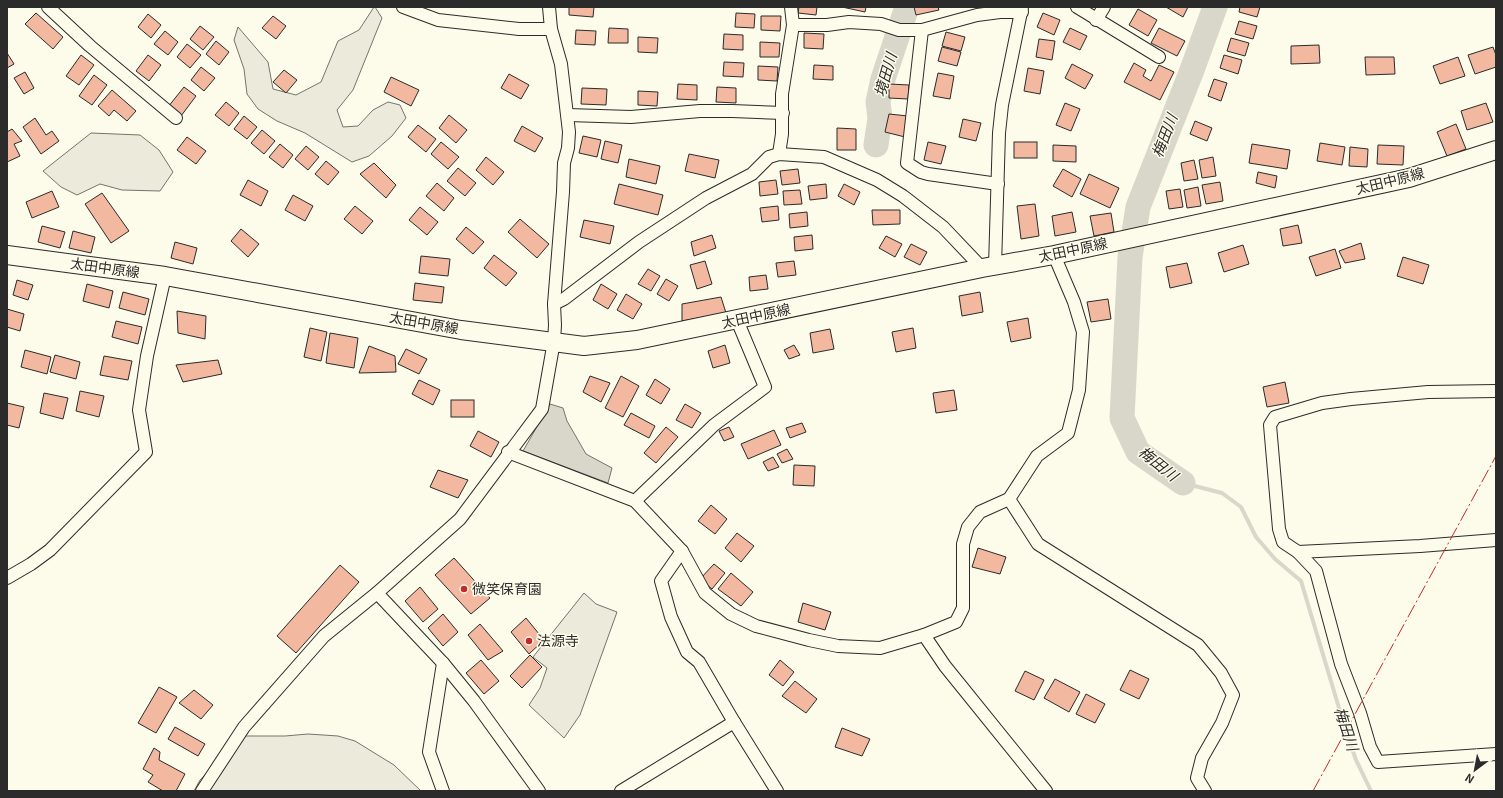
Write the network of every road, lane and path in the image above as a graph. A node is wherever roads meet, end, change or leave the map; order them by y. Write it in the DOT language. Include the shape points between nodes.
graph roads {
  1 [pos="48,7"];
  2 [pos="402,7"];
  3 [pos="549,7"];
  4 [pos="791,7"];
  5 [pos="1077,7"];
  6 [pos="1104,7"];
  7 [pos="1022,9"];
  8 [pos="1096,20"];
  9 [pos="793,25"];
  10 [pos="551,29"];
  11 [pos="922,30"];
  12 [pos="1159,57"];
  13 [pos="783,113"];
  14 [pos="568,116"];
  15 [pos="176,118"];
  16 [pos="1496,150"];
  17 [pos="779,154"];
  18 [pos="998,184"];
  19 [pos="7,254"];
  20 [pos="1054,255"];
  21 [pos="988,267"];
  22 [pos="166,276"];
  23 [pos="554,304"];
  24 [pos="737,320"];
  25 [pos="554,342"];
  26 [pos="1496,391"];
  27 [pos="508,452"];
  28 [pos="1009,499"];
  29 [pos="635,501"];
  30 [pos="1496,540"];
  31 [pos="682,551"];
  32 [pos="1298,552"];
  33 [pos="7,578"];
  34 [pos="377,593"];
  35 [pos="924,635"];
  36 [pos="443,663"];
  37 [pos="734,722"];
  38 [pos="1496,754"];
  39 [pos="202,791"];
  40 [pos="443,791"];
  41 [pos="539,791"];
  42 [pos="620,791"];
  43 [pos="777,791"];
  44 [pos="1046,791"];
  45 [pos="1205,791"];
  1 -- 15 [label="street"];
  2 -- 10 [label="street" via="438,20 519,29"];
  3 -- 10 [label="street"];
  4 -- 9 [label="street"];
  5 -- 8 [label="street"];
  6 -- 8 [label="street"];
  7 -- 11 [label="street" via="977,15"];
  7 -- 18 [label="street" via="1002,105"];
  8 -- 12 [label="street"];
  9 -- 11 [label="street" via="849,22 881,24 899,30"];
  9 -- 13 [label="street" via="782,94"];
  10 -- 14 [label="street" via="560,64"];
  11 -- 18 [label="street" via="907,163 928,174"];
  13 -- 14 [label="street" via="732,110 631,116"];
  13 -- 17 [label="street"];
  14 -- 23 [label="street" via="570,132 564,163"];
  16 -- 20 [label="main road, 太田中原線" via="1408,178"];
  17 -- 21 [label="street" via="824,157 876,180 904,196"];
  17 -- 23 [label="street" via="769,157 752,174 706,198 639,242"];
  18 -- 21 [label="street"];
  19 -- 22 [label="main road, 太田中原線"];
  20 -- 21 [label="main road, 太田中原線"];
  20 -- 28 [label="street" via="1074,302 1083,332 1080,390 1068,433 1037,456"];
  21 -- 24 [label="main road, 太田中原線"];
  22 -- 25 [label="main road, 太田中原線" via="461,330"];
  22 -- 33 [label="street" via="147,356 139,410 146,452 50,550"];
  23 -- 25 [label="street"];
  24 -- 25 [label="main road, 太田中原線" via="637,340 584,346"];
  24 -- 29 [label="street" via="765,387 714,425"];
  25 -- 27 [label="street" via="542,409"];
  26 -- 32 [label="street" via="1428,392 1351,399 1322,403 1275,417 1270,425 1279,529 1283,542"];
  27 -- 29 [label="street"];
  27 -- 34 [label="street" via="460,519"];
  28 -- 35 [label="street" via="980,512 968,527 964,544 963,608 956,622"];
  28 -- 45 [label="street" via="1038,544 1198,645 1221,673 1233,695 1222,723 1202,758 1197,778"];
  29 -- 31 [label="street"];
  30 -- 32 [label="street"];
  31 -- 35 [label="street" via="704,593 731,614 756,626 838,646 880,648"];
  31 -- 37 [label="street" via="661,581 670,618 687,652 699,662"];
  32 -- 38 [label="street" via="1316,571 1341,664 1370,747 1378,762"];
  34 -- 36 [label="street"];
  34 -- 39 [label="street" via="324,636 244,727"];
  35 -- 44 [label="street" via="945,666"];
  36 -- 40 [label="street" via="429,752"];
  36 -- 41 [label="street"];
  37 -- 42 [label="street"];
  37 -- 43 [label="street"];
}
